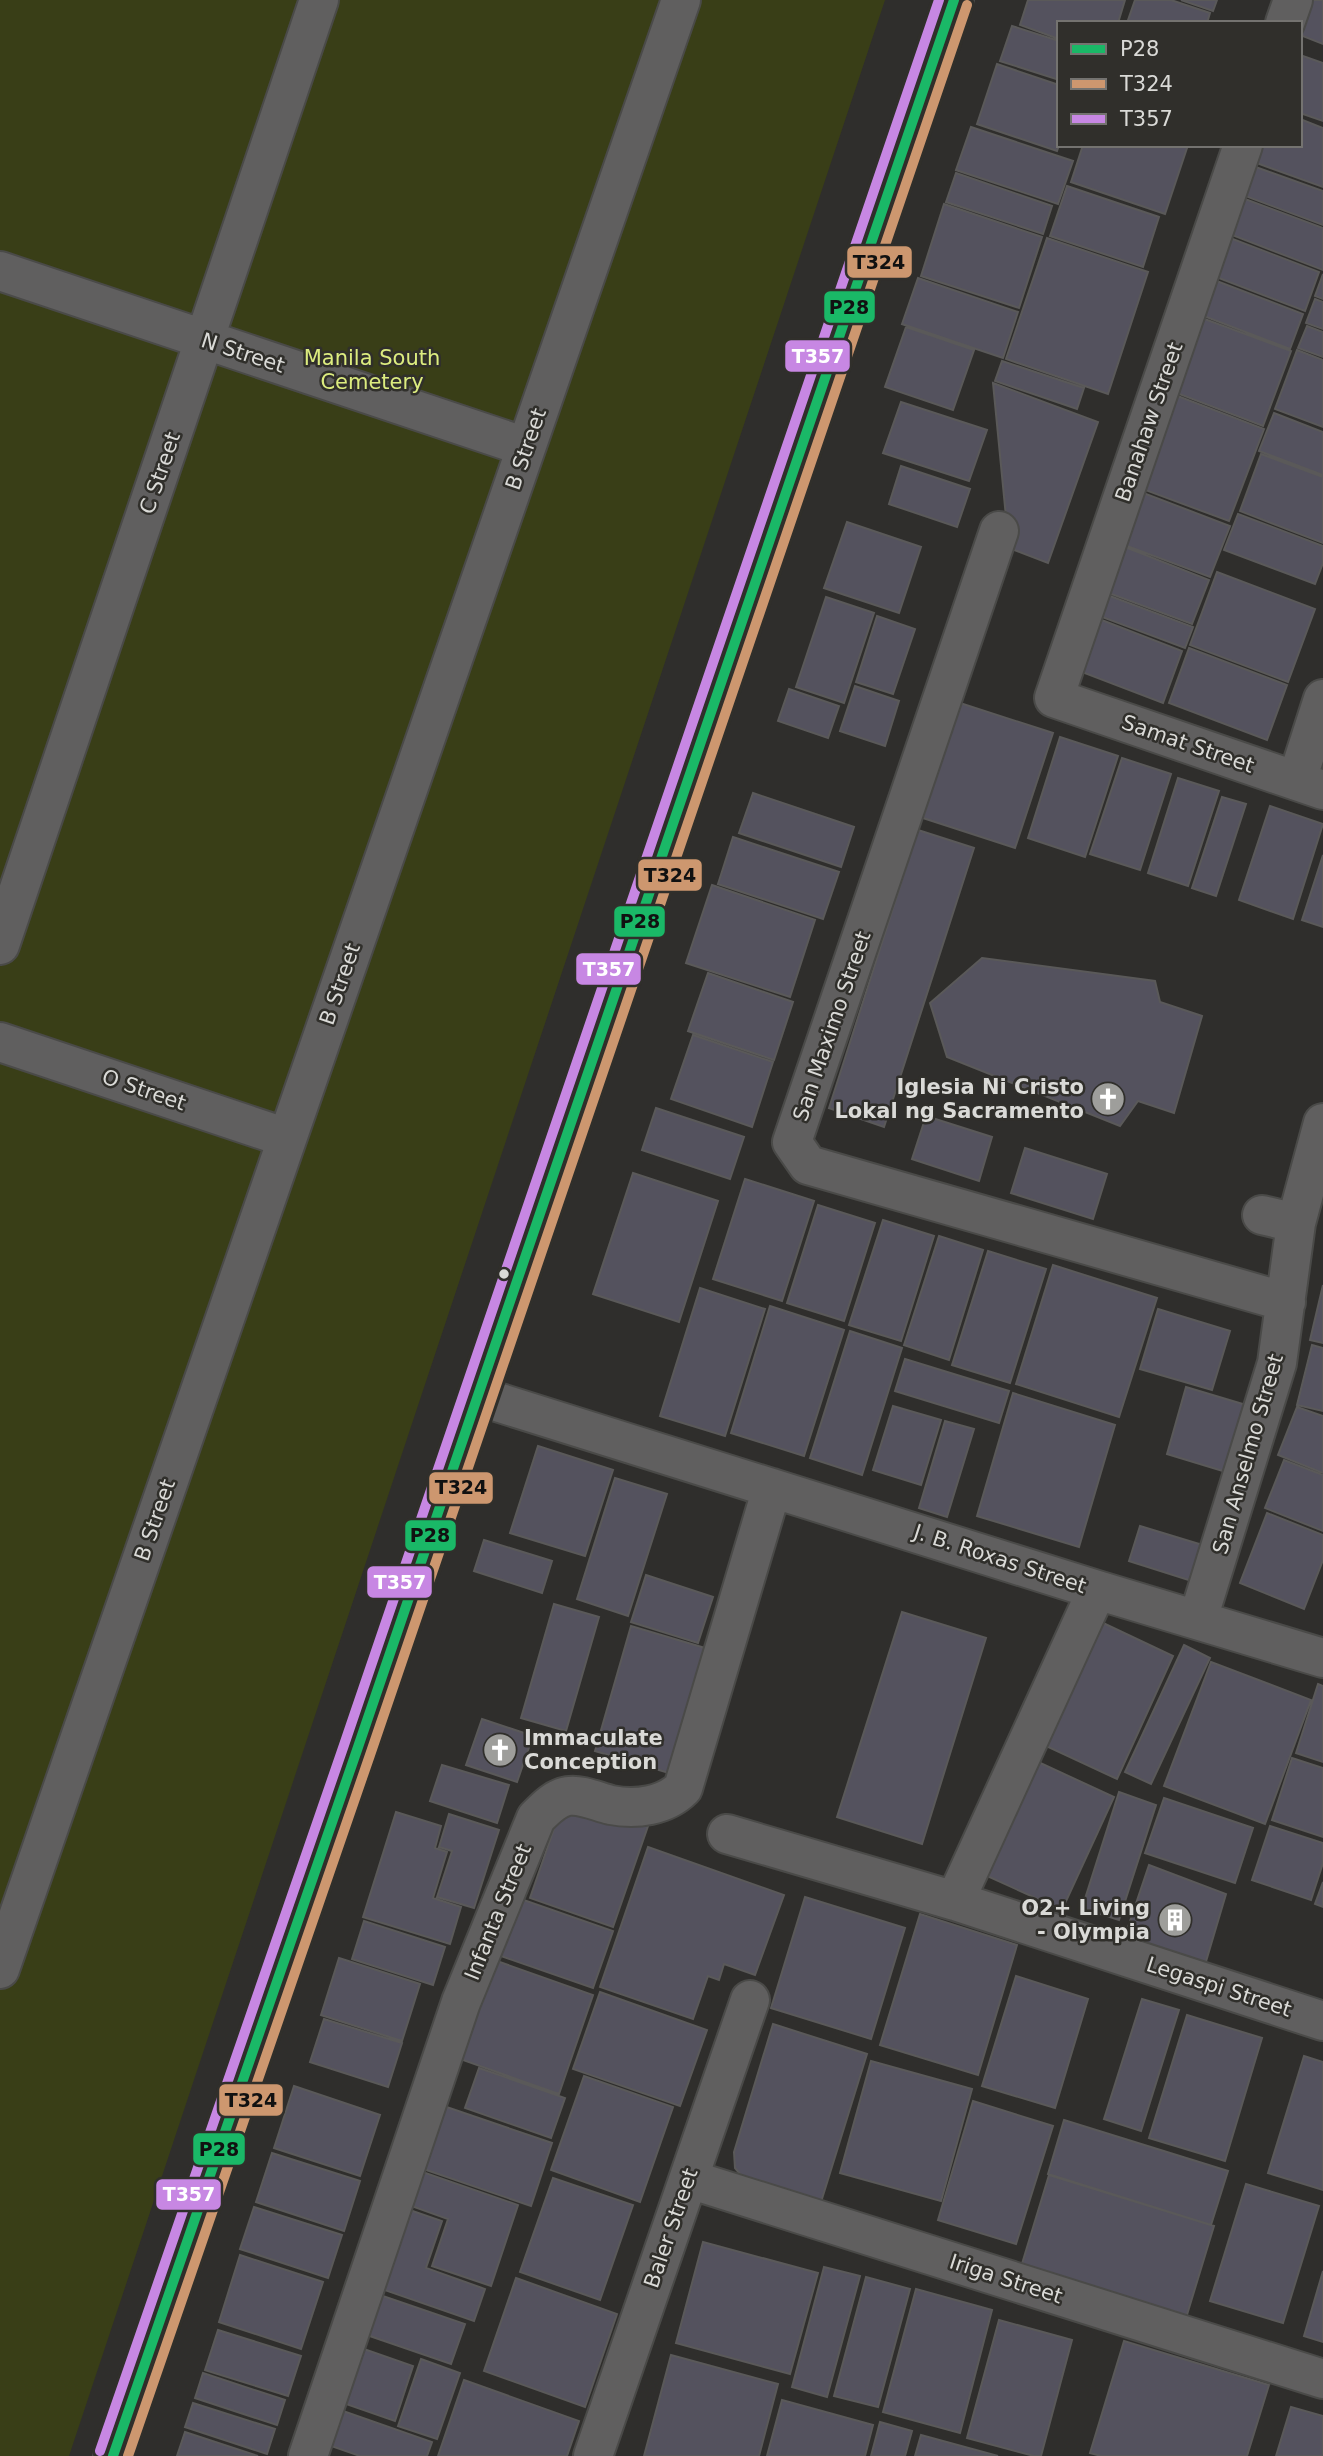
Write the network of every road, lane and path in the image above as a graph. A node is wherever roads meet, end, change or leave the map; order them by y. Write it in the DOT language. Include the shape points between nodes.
graph roads {
  1 [pos="319,0"];
  2 [pos="681,0"];
  3 [pos="954,0"];
  4 [pos="1293,0"];
  5 [pos="1287,21"];
  6 [pos="1242,147"];
  7 [pos="0,271"];
  8 [pos="205,340"];
  9 [pos="526,447"];
  10 [pos="999,531"];
  11 [pos="1054,698"];
  12 [pos="1323,699"];
  13 [pos="1310,785"];
  14 [pos="0,945"];
  15 [pos="0,1042"];
  16 [pos="1323,1123"];
  17 [pos="287,1138"];
  18 [pos="1286,1302"];
  19 [pos="478,1396"];
  20 [pos="772,1488"];
  21 [pos="1097,1590"];
  22 [pos="1198,1619"];
  23 [pos="1323,1658"];
  24 [pos="727,1834"];
  25 [pos="955,1901"];
  26 [pos="0,1969"];
  27 [pos="750,2000"];
  28 [pos="1323,2021"];
  29 [pos="689,2179"];
  30 [pos="1323,2379"];
  31 [pos="113,2456"];
  32 [pos="309,2456"];
  33 [pos="593,2456"];
  1 -- 8 [label="street, C Street"];
  2 -- 9 [label="street, B Street"];
  3 -- 19 [label="main road"];
  4 -- 5 [label="street"];
  6 -- 11 [label="street, Banahaw Street"];
  7 -- 8 [label="street, N Street"];
  8 -- 9 [label="street, N Street"];
  8 -- 14 [label="street, C Street"];
  9 -- 17 [label="street, B Street"];
  10 -- 18 [label="street, San Maximo Street" via="792,1142 808,1165"];
  11 -- 13 [label="street, Samat Street"];
  12 -- 13 [label="street"];
  15 -- 17 [label="street, O Street"];
  16 -- 18 [label="street, San Anselmo Street" via="1279,1219"];
  17 -- 26 [label="street, B Street"];
  18 -- 22 [label="street, San Anselmo Street" via="1277,1363"];
  19 -- 20 [label="street, J. B. Roxas Street"];
  19 -- 31 [label="main road"];
  20 -- 21 [label="street, J. B. Roxas Street"];
  20 -- 32 [label="street, Infanta Street" via="683,1788 658,1804 639,1806 566,1796 536,1818 461,2002"];
  21 -- 22 [label="street, J. B. Roxas Street"];
  21 -- 25 [label="street"];
  22 -- 23 [label="street, J. B. Roxas Street"];
  24 -- 25 [label="street, Legaspi Street"];
  25 -- 28 [label="street, Legaspi Street"];
  27 -- 29 [label="street, Baler Street"];
  29 -- 30 [label="street, Iriga Street"];
  29 -- 33 [label="street, Baler Street"];
}
